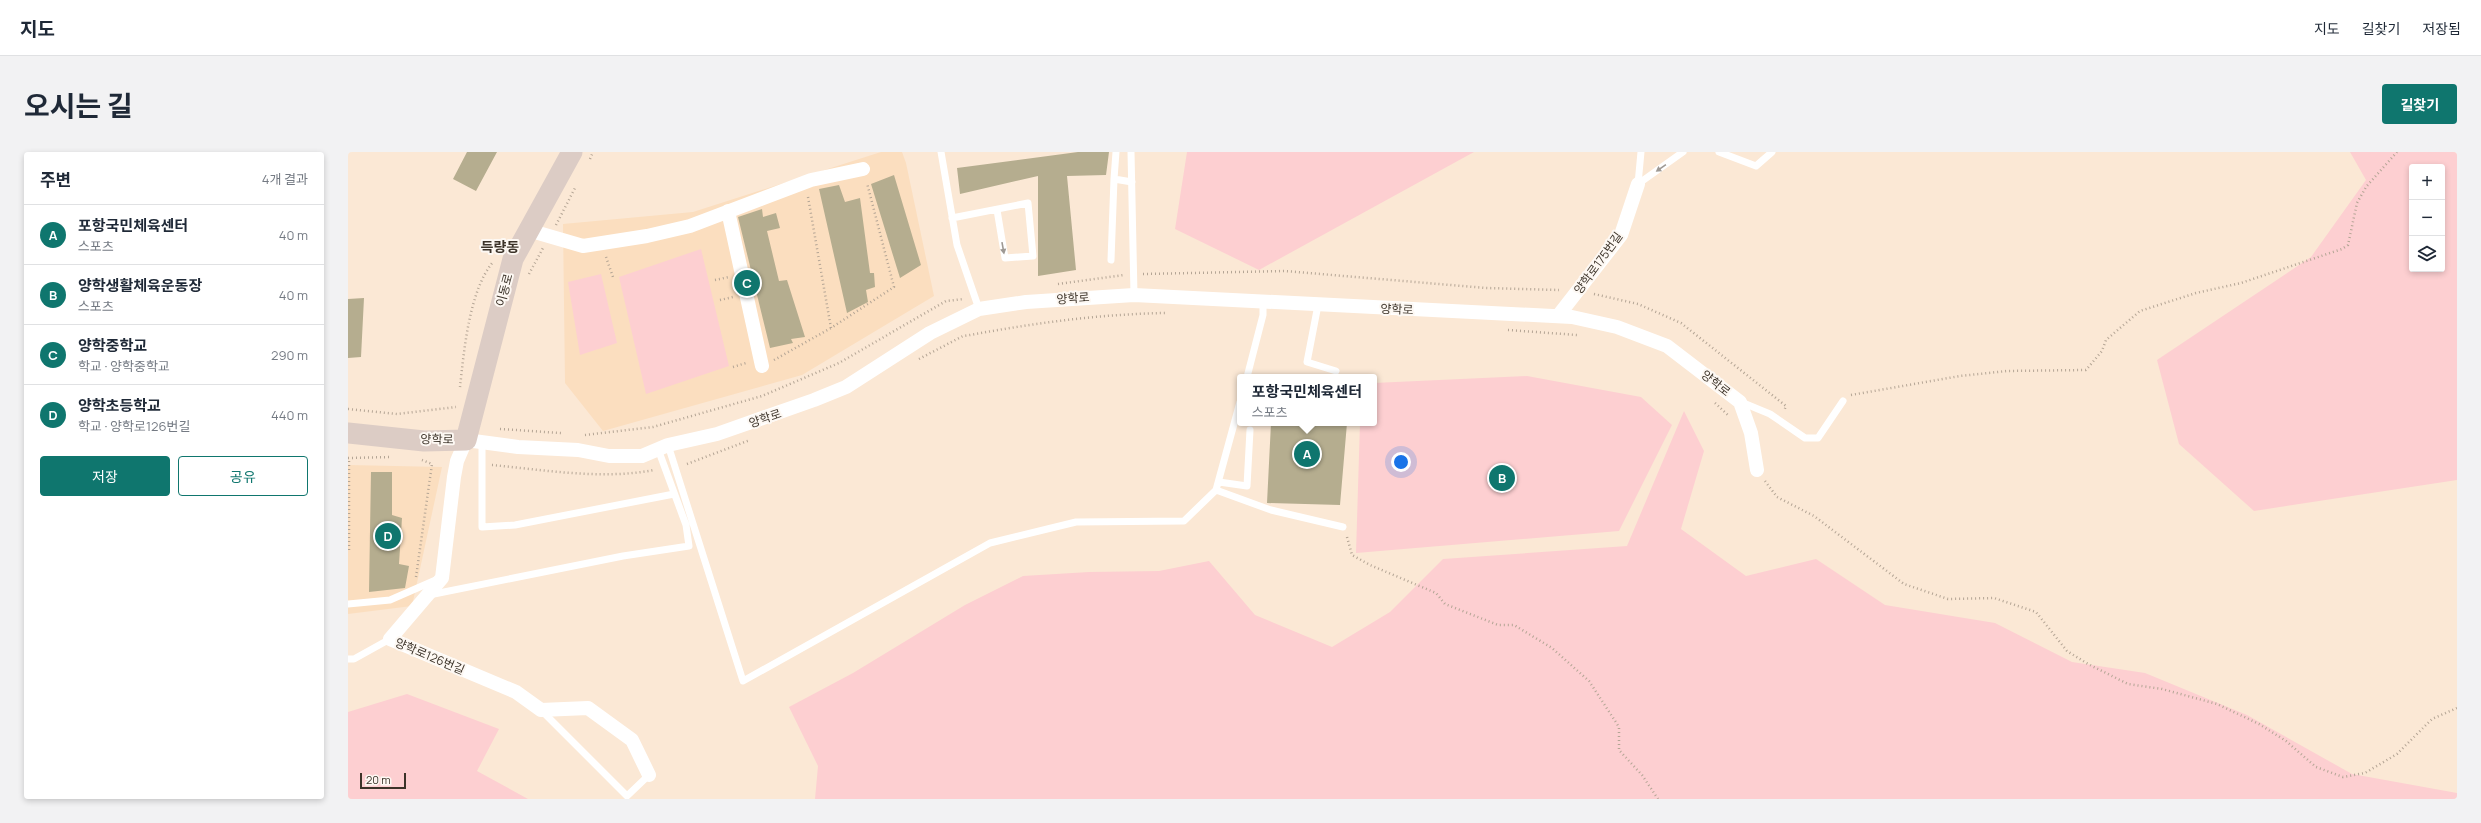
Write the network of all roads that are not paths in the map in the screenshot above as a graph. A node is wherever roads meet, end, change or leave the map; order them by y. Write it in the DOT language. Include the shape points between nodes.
graph roads {
  1 [pos="941,152"];
  2 [pos="1116,152"];
  3 [pos="1131,152"];
  4 [pos="1641,152"];
  5 [pos="1683,152"];
  6 [pos="1719,152"];
  7 [pos="1772,152"];
  8 [pos="579,159"];
  9 [pos="863,169"];
  10 [pos="1114,180"];
  11 [pos="1132,182"];
  12 [pos="1638,184"];
  13 [pos="997,210"];
  14 [pos="728,211"];
  15 [pos="952,218"];
  16 [pos="528,230"];
  17 [pos="1111,260"];
  18 [pos="1134,295"];
  19 [pos="1263,300"];
  20 [pos="977,303"];
  21 [pos="1318,306"];
  22 [pos="1558,316"];
  23 [pos="762,366"];
  24 [pos="1336,370"];
  25 [pos="1248,374"];
  26 [pos="1843,401"];
  27 [pos="1740,402"];
  28 [pos="1237,413"];
  29 [pos="1250,430"];
  30 [pos="348,433"];
  31 [pos="474,441"];
  32 [pos="663,447"];
  33 [pos="1757,470"];
  34 [pos="1219,482"];
  35 [pos="1216,490"];
  36 [pos="674,494"];
  37 [pos="1344,527"];
  38 [pos="442,578"];
  39 [pos="429,595"];
  40 [pos="348,604"];
  41 [pos="390,639"];
  42 [pos="348,658"];
  43 [pos="541,710"];
  44 [pos="649,775"];
  1 -- 15 [label="lane"];
  2 -- 10 [label="lane"];
  3 -- 11 [label="lane"];
  4 -- 12 [label="lane"];
  5 -- 12 [label="lane, one-way"];
  6 -- 7 [label="lane" via="1756,166"];
  8 -- 16 [label="street, 이동로"];
  9 -- 14 [label="street" via="805,182"];
  10 -- 11 [label="lane"];
  10 -- 17 [label="lane"];
  11 -- 18 [label="lane"];
  12 -- 22 [label="street, 양학로175번길" via="1621,235"];
  13 -- 13 [label="lane, one-way" via="1005,258 1033,256 1028,203"];
  13 -- 15 [label="lane"];
  14 -- 16 [label="street" via="690,226 583,246"];
  14 -- 23 [label="street"];
  15 -- 20 [label="lane" via="957,245"];
  16 -- 31 [label="street, 이동로" via="513,259"];
  18 -- 19 [label="street, 양학로"];
  18 -- 20 [label="street, 양학로"];
  19 -- 21 [label="street, 양학로"];
  19 -- 25 [label="lane" via="1263,315"];
  20 -- 32 [label="street, 양학로" via="846,387 717,434"];
  21 -- 22 [label="street, 양학로"];
  21 -- 24 [label="lane" via="1307,362"];
  22 -- 27 [label="street, 양학로" via="1617,327 1667,346"];
  26 -- 27 [label="lane" via="1818,438 1806,438 1770,414"];
  27 -- 33 [label="street, 양학로" via="1751,433"];
  28 -- 34 [label="lane"];
  29 -- 34 [label="lane" via="1247,486"];
  30 -- 31 [label="street, 양학로" via="424,441"];
  31 -- 32 [label="street, 양학로" via="518,447 578,450 609,456 642,456"];
  31 -- 36 [label="lane" via="482,527 515,525"];
  31 -- 38 [label="street" via="457,460"];
  32 -- 35 [label="lane" via="743,681 990,543 1076,522 1184,522"];
  32 -- 36 [label="lane"];
  34 -- 35 [label="lane"];
  35 -- 37 [label="lane" via="1271,510"];
  36 -- 39 [label="lane" via="686,525 689,546 623,556"];
  38 -- 39 [label="street, 양학로126번길"];
  38 -- 40 [label="lane" via="390,600"];
  39 -- 41 [label="street, 양학로126번길"];
  41 -- 42 [label="lane" via="354,659"];
  41 -- 43 [label="street, 양학로126번길" via="516,692"];
  43 -- 44 [label="street" via="588,708 632,740"];
  43 -- 44 [label="lane" via="627,796"];
}
